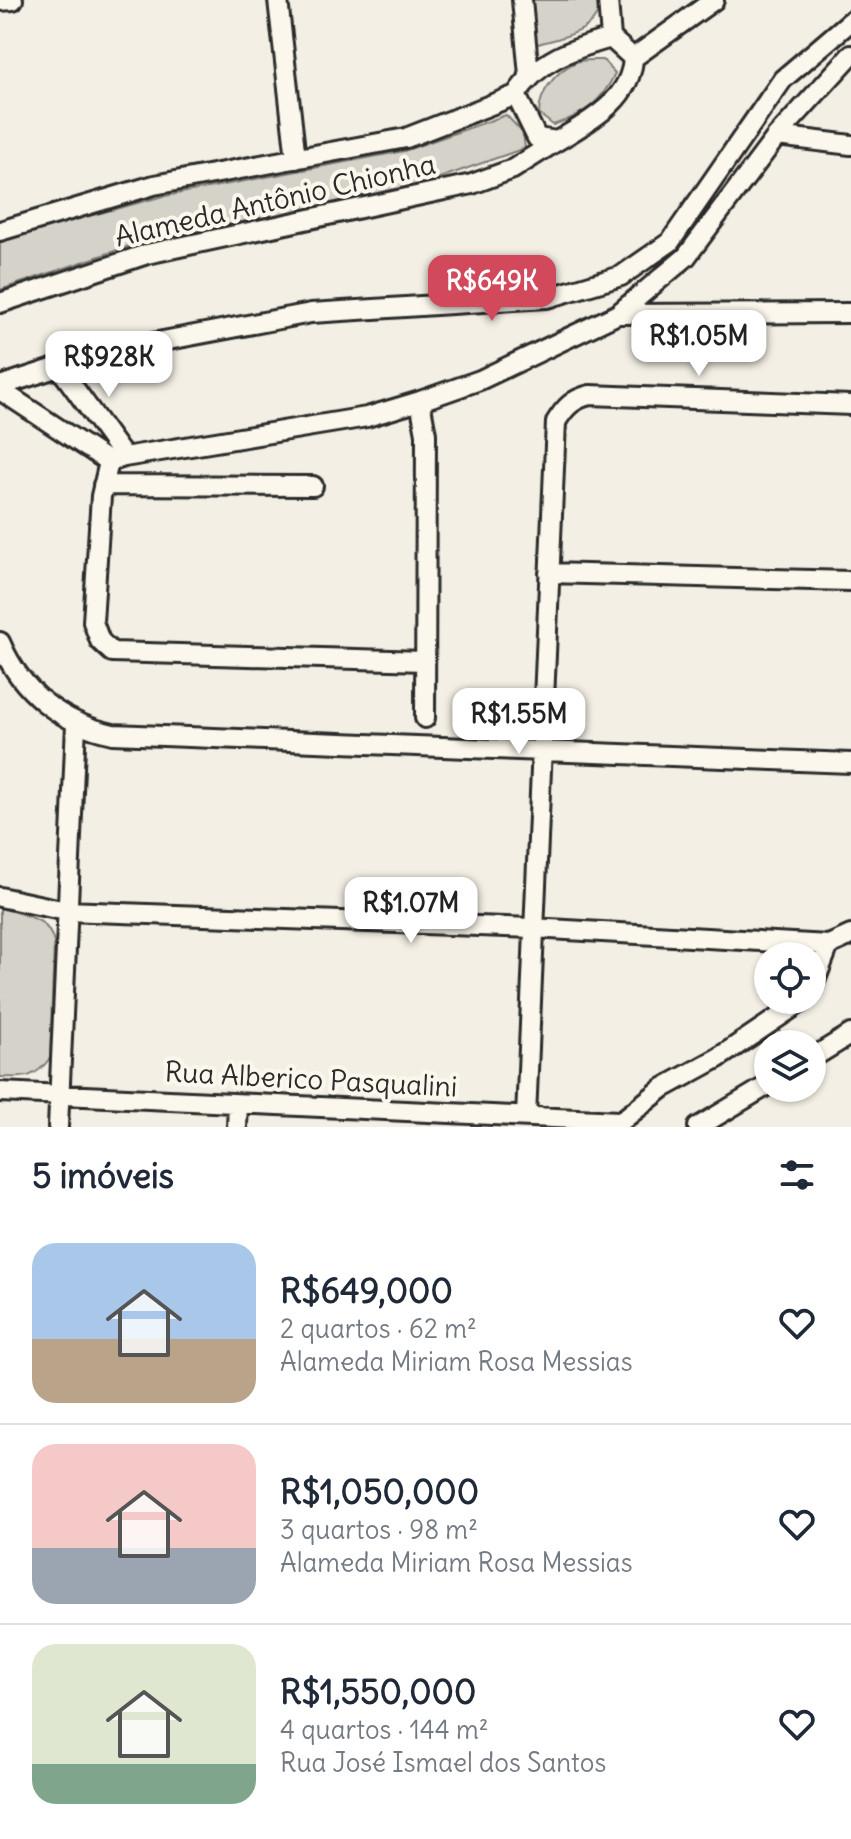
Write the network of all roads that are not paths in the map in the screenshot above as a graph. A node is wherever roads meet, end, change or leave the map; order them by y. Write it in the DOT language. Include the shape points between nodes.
graph roads {
  1 [pos="13,0"];
  2 [pos="278,0"];
  3 [pos="522,0"];
  4 [pos="608,0"];
  5 [pos="714,0"];
  6 [pos="0,1"];
  7 [pos="851,21"];
  8 [pos="611,38"];
  9 [pos="851,55"];
  10 [pos="633,58"];
  11 [pos="529,75"];
  12 [pos="516,95"];
  13 [pos="777,136"];
  14 [pos="557,141"];
  15 [pos="851,145"];
  16 [pos="296,159"];
  17 [pos="0,231"];
  18 [pos="0,303"];
  19 [pos="851,313"];
  20 [pos="618,314"];
  21 [pos="59,367"];
  22 [pos="0,388"];
  23 [pos="420,401"];
  24 [pos="851,405"];
  25 [pos="117,460"];
  26 [pos="103,485"];
  27 [pos="313,486"];
  28 [pos="549,573"];
  29 [pos="851,581"];
  30 [pos="0,642"];
  31 [pos="425,661"];
  32 [pos="425,718"];
  33 [pos="76,724"];
  34 [pos="540,751"];
  35 [pos="851,763"];
  36 [pos="0,897"];
  37 [pos="66,911"];
  38 [pos="532,928"];
  39 [pos="851,935"];
  40 [pos="829,945"];
  41 [pos="826,953"];
  42 [pos="783,1014"];
  43 [pos="851,1034"];
  44 [pos="826,1049"];
  45 [pos="0,1092"];
  46 [pos="754,1093"];
  47 [pos="59,1095"];
  48 [pos="238,1104"];
  49 [pos="526,1117"];
  50 [pos="418,1120"];
  51 [pos="617,1124"];
  52 [pos="58,1127"];
  53 [pos="237,1127"];
  54 [pos="698,1127"];
  1 -- 6 [label="street"];
  2 -- 16 [label="street"];
  3 -- 11 [label="street"];
  4 -- 8 [label="street"];
  5 -- 10 [label="street"];
  7 -- 21 [label="street" via="783,79 670,242 621,276 547,298 311,313 105,352"];
  8 -- 10 [label="street"];
  8 -- 11 [label="street" via="568,50"];
  9 -- 13 [label="street"];
  10 -- 14 [label="street, Alameda Antônio Chionha" via="632,77 619,96"];
  11 -- 12 [label="street"];
  12 -- 14 [label="street" via="537,138"];
  12 -- 16 [label="street, Alameda Antônio Chionha" via="406,138"];
  13 -- 15 [label="street"];
  13 -- 20 [label="street" via="686,257"];
  14 -- 18 [label="street, Alameda Antônio Chionha" via="513,169 472,184 147,254"];
  16 -- 17 [label="street, Alameda Antônio Chionha" via="154,185"];
  19 -- 20 [label="street"];
  20 -- 23 [label="street" via="480,380"];
  21 -- 22 [label="street"];
  21 -- 25 [label="street"];
  22 -- 25 [label="street"];
  23 -- 25 [label="street" via="367,417"];
  23 -- 31 [label="street" via="426,434"];
  24 -- 28 [label="street" via="577,398 556,422"];
  25 -- 26 [label="street"];
  26 -- 27 [label="street"];
  26 -- 31 [label="street" via="93,622 100,641 112,652"];
  28 -- 29 [label="street"];
  28 -- 34 [label="street"];
  30 -- 33 [label="street" via="23,682 54,712"];
  31 -- 32 [label="street"];
  33 -- 34 [label="street" via="113,734"];
  33 -- 37 [label="street"];
  34 -- 35 [label="street"];
  34 -- 38 [label="street"];
  36 -- 37 [label="street"];
  37 -- 38 [label="street"];
  37 -- 47 [label="street"];
  38 -- 40 [label="street"];
  38 -- 49 [label="street"];
  39 -- 40 [label="street"];
  40 -- 41 [label="street"];
  42 -- 51 [label="street" via="663,1088"];
  43 -- 44 [label="street"];
  45 -- 47 [label="street, Rua Alberico Pasqualini"];
  46 -- 54 [label="street"];
  47 -- 48 [label="street, Rua Alberico Pasqualini"];
  47 -- 52 [label="street"];
  48 -- 50 [label="street, Rua Alberico Pasqualini"];
  48 -- 53 [label="street"];
  49 -- 50 [label="street, Rua Alberico Pasqualini"];
  49 -- 51 [label="street, Rua Alberico Pasqualini"];
}
